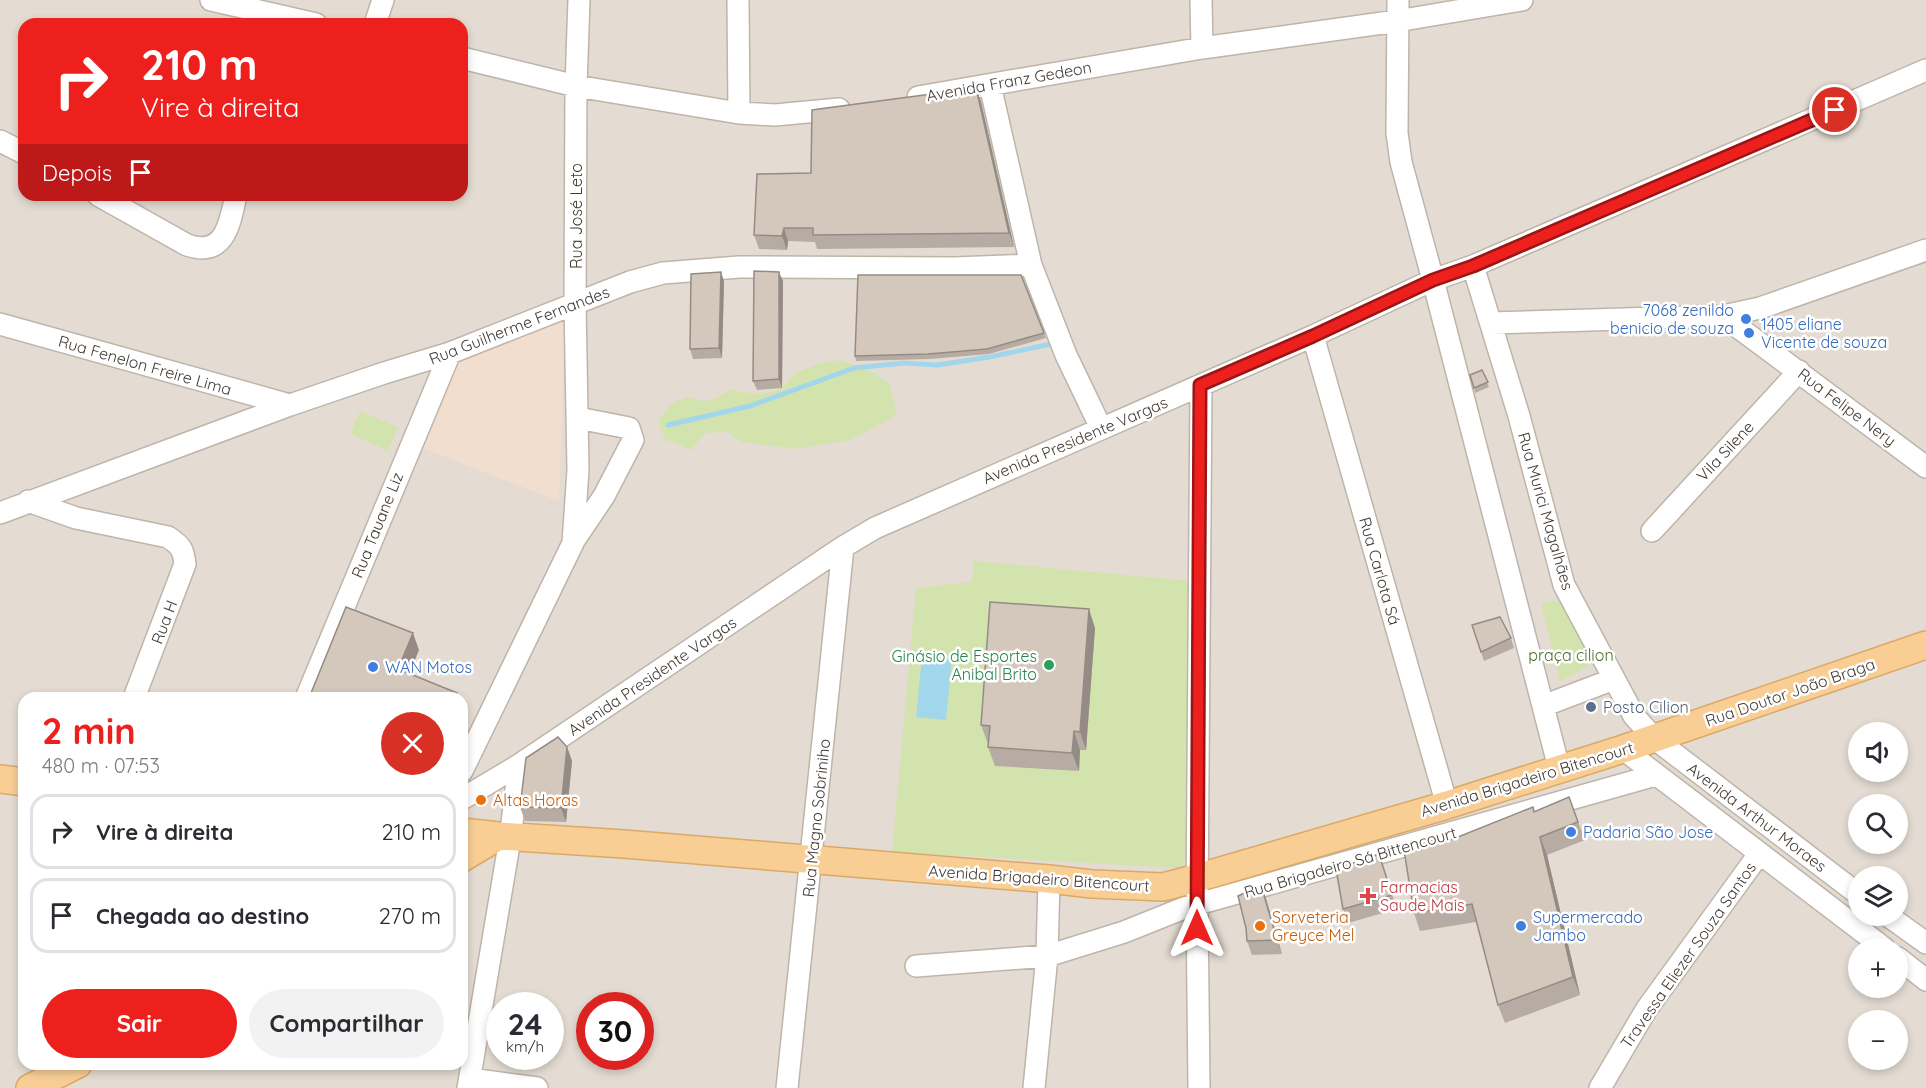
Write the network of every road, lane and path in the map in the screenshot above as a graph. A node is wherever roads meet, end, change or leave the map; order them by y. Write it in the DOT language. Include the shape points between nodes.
graph roads {
  1 [pos="211,0"];
  2 [pos="383,0"];
  3 [pos="579,0"];
  4 [pos="738,0"];
  5 [pos="1201,0"];
  6 [pos="1398,0"];
  7 [pos="1522,0"];
  8 [pos="289,9"];
  9 [pos="305,18"];
  10 [pos="377,18"];
  11 [pos="1397,21"];
  12 [pos="1202,48"];
  13 [pos="468,59"];
  14 [pos="1924,76"];
  15 [pos="990,85"];
  16 [pos="576,86"];
  17 [pos="902,99"];
  18 [pos="858,106"];
  19 [pos="739,113"];
  20 [pos="0,141"];
  21 [pos="18,150"];
  22 [pos="109,201"];
  23 [pos="234,201"];
  24 [pos="1926,250"];
  25 [pos="1031,265"];
  26 [pos="1473,266"];
  27 [pos="1433,280"];
  28 [pos="575,303"];
  29 [pos="1724,316"];
  30 [pos="1491,322"];
  31 [pos="0,324"];
  32 [pos="1313,336"];
  33 [pos="450,353"];
  34 [pos="1799,371"];
  35 [pos="1200,385"];
  36 [pos="290,405"];
  37 [pos="578,418"];
  38 [pos="1101,428"];
  39 [pos="1926,466"];
  40 [pos="28,501"];
  41 [pos="0,513"];
  42 [pos="1652,531"];
  43 [pos="573,543"];
  44 [pos="843,547"];
  45 [pos="1926,645"];
  46 [pos="1614,679"];
  47 [pos="136,692"];
  48 [pos="309,692"];
  49 [pos="1543,706"];
  50 [pos="1655,739"];
  51 [pos="1623,749"];
  52 [pos="468,759"];
  53 [pos="519,765"];
  54 [pos="1559,768"];
  55 [pos="1656,775"];
  56 [pos="0,779"];
  57 [pos="18,781"];
  58 [pos="468,795"];
  59 [pos="1446,805"];
  60 [pos="468,833"];
  61 [pos="504,837"];
  62 [pos="1796,847"];
  63 [pos="1759,854"];
  64 [pos="468,855"];
  65 [pos="812,860"];
  66 [pos="1780,870"];
  67 [pos="1197,878"];
  68 [pos="1049,879"];
  69 [pos="1848,886"];
  70 [pos="1197,905"];
  71 [pos="1902,926"];
  72 [pos="1871,938"];
  73 [pos="1926,943"];
  74 [pos="1047,956"];
  75 [pos="916,966"];
  76 [pos="1908,966"];
  77 [pos="1926,979"];
  78 [pos="66,1070"];
  79 [pos="469,1084"];
  80 [pos="30,1088"];
  81 [pos="537,1088"];
  82 [pos="788,1088"];
  83 [pos="1034,1088"];
  84 [pos="1199,1088"];
  85 [pos="1600,1088"];
  1 -- 8 [label="street"];
  2 -- 10 [label="street"];
  3 -- 16 [label="street, Rua José Leto"];
  4 -- 19 [label="street"];
  5 -- 12 [label="street"];
  6 -- 11 [label="street"];
  7 -- 11 [label="street, Avenida Franz Gedeon"];
  8 -- 9 [label="street"];
  11 -- 12 [label="street, Avenida Franz Gedeon"];
  11 -- 27 [label="street" via="1397,133 1401,162"];
  12 -- 15 [label="street, Avenida Franz Gedeon"];
  13 -- 16 [label="street"];
  14 -- 26 [label="street, Avenida Presidente Vargas"];
  15 -- 17 [label="street, Avenida Franz Gedeon"];
  15 -- 25 [label="street"];
  16 -- 19 [label="street"];
  16 -- 28 [label="street, Rua José Leto"];
  18 -- 19 [label="street" via="775,115"];
  20 -- 21 [label="street"];
  22 -- 23 [label="street" via="200,249 221,240"];
  24 -- 29 [label="street" via="1760,308"];
  25 -- 28 [label="street, Rua Guilherme Fernandes" via="739,267 663,273"];
  25 -- 38 [label="street" via="1066,355"];
  26 -- 27 [label="street, Avenida Presidente Vargas"];
  26 -- 30 [label="street, Rua Murici Magalhães"];
  27 -- 32 [label="street, Avenida Presidente Vargas"];
  27 -- 49 [label="street"];
  28 -- 33 [label="street, Rua Guilherme Fernandes"];
  28 -- 37 [label="street, Rua José Leto"];
  29 -- 30 [label="street"];
  29 -- 34 [label="street, Rua Felipe Nery"];
  30 -- 46 [label="street, Rua Murici Magalhães" via="1564,585"];
  31 -- 36 [label="street, Rua Fenelon Freire Lima"];
  32 -- 35 [label="street, Avenida Presidente Vargas"];
  32 -- 59 [label="street, Rua Carlota Sá"];
  33 -- 36 [label="street, Rua Guilherme Fernandes"];
  33 -- 48 [label="street, Rua Tauane Liz"];
  34 -- 39 [label="street, Rua Felipe Nery"];
  34 -- 42 [label="street, Vila Silene"];
  35 -- 38 [label="street, Avenida Presidente Vargas"];
  35 -- 67 [label="street"];
  36 -- 40 [label="street, Rua Guilherme Fernandes"];
  37 -- 43 [label="street, Rua José Leto"];
  37 -- 43 [label="street, Rua José Leto" via="629,428 633,440 604,496"];
  38 -- 44 [label="street, Avenida Presidente Vargas" via="915,509"];
  40 -- 41 [label="street, Rua Guilherme Fernandes"];
  40 -- 47 [label="street, Rua H" via="76,518 168,537 180,545 185,564"];
  43 -- 52 [label="street, Rua José Leto"];
  44 -- 53 [label="street, Avenida Presidente Vargas"];
  44 -- 65 [label="street, Rua Magno Sobriniho"];
  45 -- 50 [label="main road, Rua Doutor João Braga"];
  46 -- 49 [label="street"];
  46 -- 50 [label="street, Rua Murici Magalhães" via="1634,716"];
  49 -- 54 [label="street"];
  50 -- 51 [label="main road, Avenida Brigadeiro Bitencourt"];
  50 -- 62 [label="street, Avenida Arthur Moraes"];
  51 -- 54 [label="main road, Avenida Brigadeiro Bitencourt"];
  51 -- 55 [label="street, Avenida Arthur Moraes"];
  53 -- 58 [label="street, Avenida Presidente Vargas"];
  53 -- 61 [label="street"];
  54 -- 59 [label="main road, Avenida Brigadeiro Bitencourt"];
  55 -- 63 [label="street, Avenida Arthur Moraes"];
  55 -- 70 [label="street, Rua Brigadeiro Sá Bittencourt"];
  56 -- 57 [label="main road"];
  59 -- 67 [label="main road, Avenida Brigadeiro Bitencourt"];
  60 -- 61 [label="main road, Avenida Brigadeiro Bitencourt"];
  61 -- 64 [label="main road"];
  61 -- 65 [label="main road, Avenida Brigadeiro Bitencourt"];
  61 -- 79 [label="street"];
  62 -- 66 [label="street"];
  62 -- 69 [label="street, Avenida Arthur Moraes"];
  63 -- 66 [label="street, Avenida Arthur Moraes"];
  63 -- 85 [label="street, Travessa Eliezer Souza Santos" via="1646,1010"];
  65 -- 68 [label="main road, Avenida Brigadeiro Bitencourt"];
  65 -- 82 [label="street, Rua Magno Sobriniho"];
  66 -- 72 [label="street, Avenida Arthur Moraes"];
  67 -- 68 [label="main road, Avenida Brigadeiro Bitencourt" via="1163,887"];
  67 -- 70 [label="street"];
  68 -- 74 [label="street"];
  70 -- 74 [label="street, Rua Brigadeiro Sá Bittencourt"];
  70 -- 84 [label="street"];
  71 -- 73 [label="street"];
  74 -- 75 [label="street, Rua Brigadeiro Sá Bittencourt"];
  74 -- 83 [label="street"];
  76 -- 77 [label="street"];
  78 -- 80 [label="main road"];
  79 -- 81 [label="street"];
}
